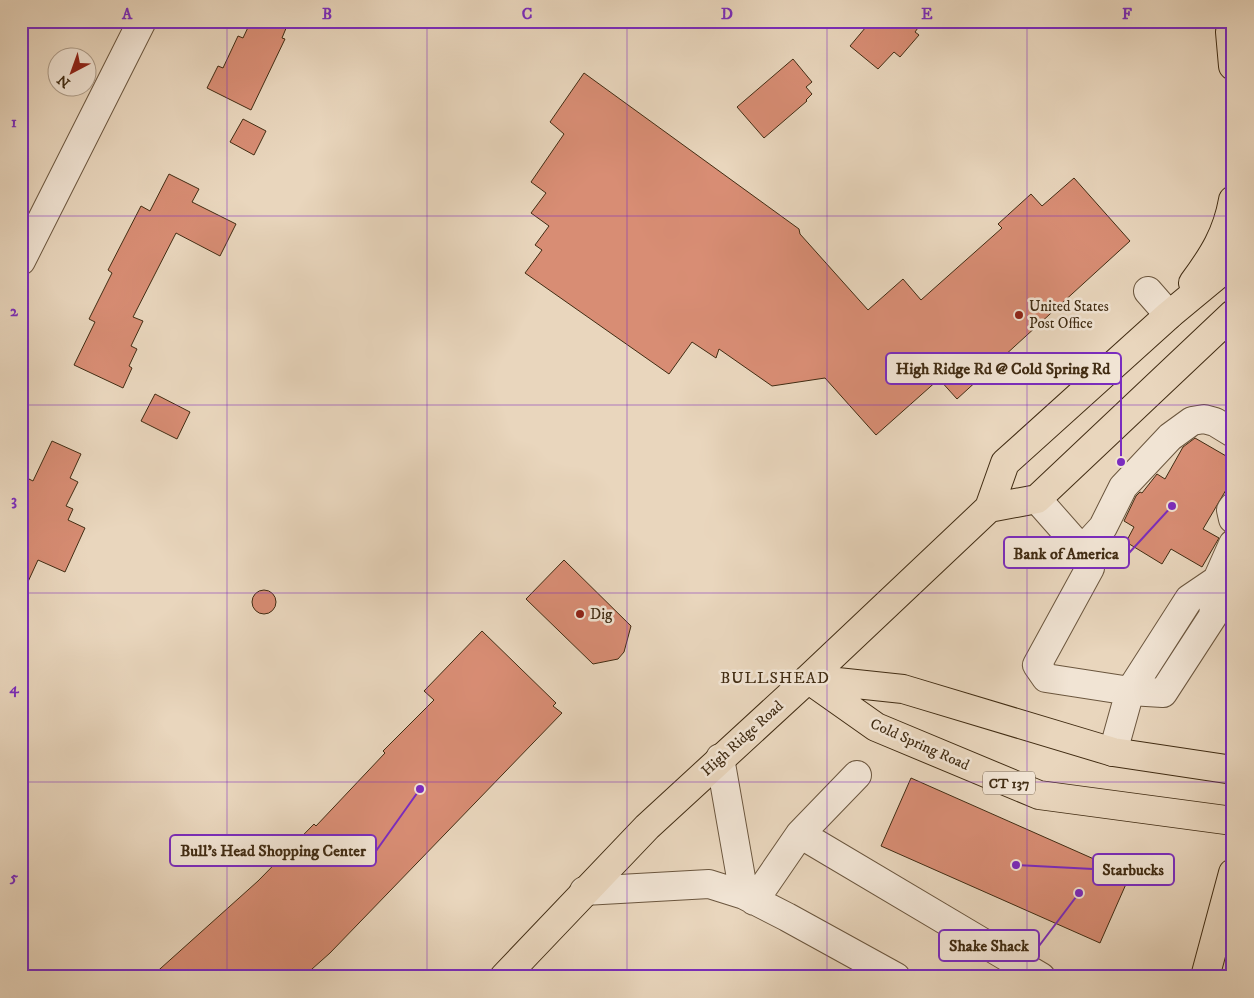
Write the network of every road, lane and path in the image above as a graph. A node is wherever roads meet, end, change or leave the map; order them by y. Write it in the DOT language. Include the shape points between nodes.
graph roads {
  1 [pos="142,21"];
  2 [pos="1230,30"];
  3 [pos="1233,66"];
  4 [pos="1233,200"];
  5 [pos="21,261"];
  6 [pos="1233,262"];
  7 [pos="1148,291"];
  8 [pos="1233,314"];
  9 [pos="1169,315"];
  10 [pos="1233,433"];
  11 [pos="1037,499"];
  12 [pos="1233,507"];
  13 [pos="989,508"];
  14 [pos="1233,519"];
  15 [pos="1233,544"];
  16 [pos="1082,550"];
  17 [pos="1217,580"];
  18 [pos="808,679"];
  19 [pos="1130,691"];
  20 [pos="1113,752"];
  21 [pos="720,758"];
  22 [pos="1233,770"];
  23 [pos="857,775"];
  24 [pos="1233,821"];
  25 [pos="800,834"];
  26 [pos="1233,873"];
  27 [pos="584,891"];
  28 [pos="749,898"];
  29 [pos="504,977"];
  30 [pos="896,977"];
  31 [pos="1041,977"];
  32 [pos="1205,977"];
  1 -- 5 [label="street"];
  2 -- 3 [label="main road"];
  4 -- 9 [label="main road, High Ridge Road" via="1229,224 1208,263"];
  6 -- 9 [label="main road, High Ridge Road"];
  7 -- 9 [label="street"];
  8 -- 11 [label="main road"];
  9 -- 13 [label="main road, High Ridge Road" via="1005,463"];
  10 -- 16 [label="street" via="1215,422 1204,419 1192,421 1123,487 1103,527"];
  11 -- 13 [label="main road"];
  11 -- 16 [label="street"];
  12 -- 14 [label="street"];
  13 -- 18 [label="main road, High Ridge Road"];
  15 -- 17 [label="street"];
  16 -- 19 [label="street" via="1090,568 1038,665 1046,678"];
  17 -- 19 [label="street" via="1189,599"];
  17 -- 19 [label="street" via="1213,616 1163,693"];
  18 -- 20 [label="main road" via="903,690"];
  18 -- 21 [label="main road, High Ridge Road"];
  18 -- 24 [label="main road, Cold Spring Road / CT 137" via="876,727 1038,795"];
  19 -- 20 [label="street"];
  20 -- 22 [label="main road"];
  21 -- 27 [label="main road, High Ridge Road"];
  21 -- 28 [label="street"];
  23 -- 25 [label="street"];
  25 -- 28 [label="street"];
  25 -- 31 [label="street"];
  26 -- 32 [label="main road"];
  27 -- 28 [label="street" via="709,884"];
  27 -- 29 [label="main road, High Ridge Road"];
  28 -- 30 [label="street"];
}
